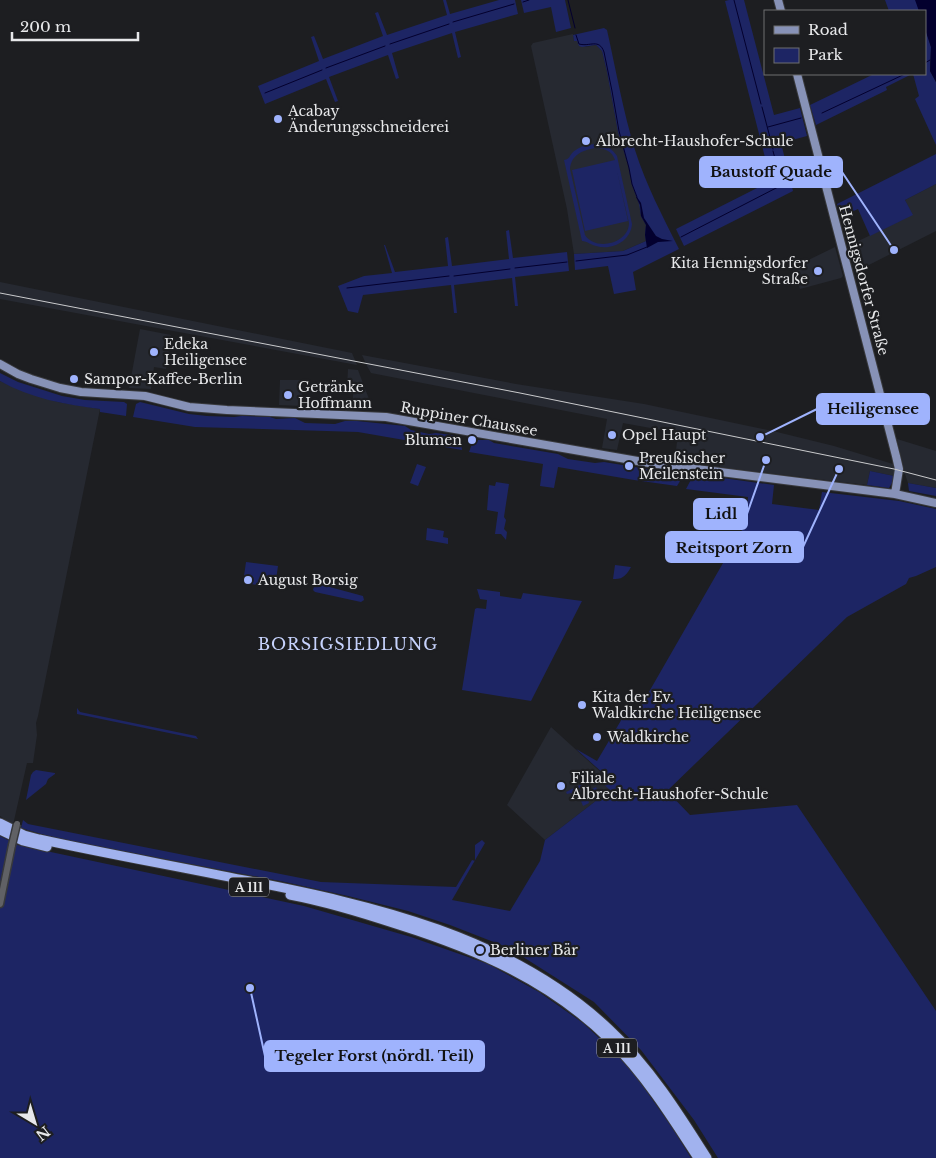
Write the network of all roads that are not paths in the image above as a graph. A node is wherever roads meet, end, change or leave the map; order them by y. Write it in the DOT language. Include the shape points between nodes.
graph roads {
  1 [pos="797,75"];
  2 [pos="0,364"];
  3 [pos="895,494"];
  4 [pos="936,502"];
  5 [pos="0,823"];
  6 [pos="17,824"];
  7 [pos="0,830"];
  8 [pos="0,904"];
  9 [pos="698,1158"];
  10 [pos="707,1158"];
  1 -- 3 [label="main road, Hennigsdorfer Straße" via="896,456 899,469"];
  2 -- 3 [label="main road, Ruppiner Chaussee" via="31,379 81,392 145,396 227,410 389,417 649,463"];
  3 -- 4 [label="main road, Ruppiner Chaussee"];
  5 -- 10 [label="highway, A 111" via="24,835 47,841 365,906 498,953 559,988 610,1029 668,1097"];
  6 -- 8 [label="street, bridge"];
  7 -- 9 [label="highway, A 111" via="33,844 328,904 428,934 493,960 554,995 610,1040 659,1098"];
}
